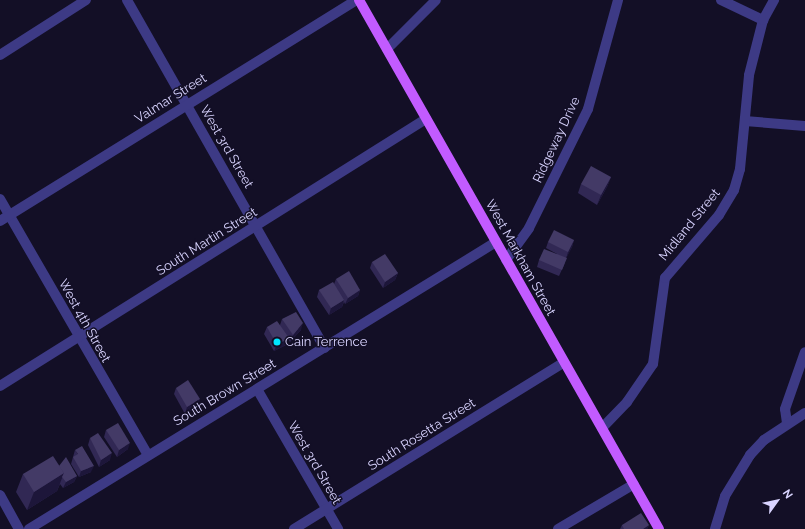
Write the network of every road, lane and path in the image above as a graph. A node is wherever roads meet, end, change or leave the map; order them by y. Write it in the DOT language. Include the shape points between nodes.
graph roads {
  1 [pos="86,0"];
  2 [pos="127,0"];
  3 [pos="358,0"];
  4 [pos="436,0"];
  5 [pos="618,0"];
  6 [pos="721,0"];
  7 [pos="774,0"];
  8 [pos="763,20"];
  9 [pos="387,49"];
  10 [pos="0,55"];
  11 [pos="187,105"];
  12 [pos="426,119"];
  13 [pos="745,121"];
  14 [pos="805,126"];
  15 [pos="0,199"];
  16 [pos="10,215"];
  17 [pos="0,221"];
  18 [pos="256,227"];
  19 [pos="496,242"];
  20 [pos="506,260"];
  21 [pos="78,338"];
  22 [pos="326,348"];
  23 [pos="805,352"];
  24 [pos="564,362"];
  25 [pos="0,386"];
  26 [pos="257,389"];
  27 [pos="805,413"];
  28 [pos="787,423"];
  29 [pos="602,428"];
  30 [pos="148,455"];
  31 [pos="634,484"];
  32 [pos="0,495"];
  33 [pos="326,509"];
  34 [pos="19,529"];
  35 [pos="29,529"];
  36 [pos="294,529"];
  37 [pos="338,529"];
  38 [pos="558,529"];
  39 [pos="659,529"];
  40 [pos="715,529"];
  1 -- 10 [label="street"];
  2 -- 11 [label="street, West 3rd Street"];
  3 -- 9 [label="main road, West Markham Street"];
  3 -- 11 [label="street, Valmar Street"];
  4 -- 9 [label="street"];
  5 -- 20 [label="street, Ridgeway Drive" via="588,109 529,228"];
  6 -- 8 [label="street"];
  7 -- 8 [label="street, Midland Street"];
  8 -- 13 [label="street, Midland Street" via="749,75"];
  9 -- 12 [label="main road, West Markham Street"];
  11 -- 16 [label="street, Valmar Street"];
  11 -- 18 [label="street, West 3rd Street"];
  12 -- 18 [label="street, South Martin Street"];
  12 -- 19 [label="main road, West Markham Street"];
  13 -- 14 [label="street"];
  13 -- 29 [label="street, Midland Street" via="734,190 719,215 665,278 653,364 626,402"];
  15 -- 16 [label="street, West 4th Street"];
  16 -- 17 [label="street, Valmar Street"];
  16 -- 21 [label="street, West 4th Street"];
  18 -- 21 [label="street, South Martin Street"];
  18 -- 22 [label="street, West 3rd Street"];
  19 -- 20 [label="main road, West Markham Street"];
  19 -- 22 [label="street, South Brown Street"];
  20 -- 24 [label="main road, West Markham Street"];
  21 -- 25 [label="street, South Martin Street"];
  21 -- 30 [label="street, West 4th Street"];
  22 -- 26 [label="street, South Brown Street"];
  23 -- 28 [label="street" via="785,409"];
  24 -- 29 [label="main road, West Markham Street"];
  24 -- 33 [label="street, South Rosetta Street"];
  26 -- 30 [label="street, South Brown Street"];
  26 -- 33 [label="street, West 3rd Street"];
  27 -- 28 [label="street"];
  28 -- 40 [label="street" via="764,440 737,472 719,509"];
  29 -- 31 [label="main road, West Markham Street"];
  30 -- 35 [label="street, South Brown Street"];
  31 -- 38 [label="street"];
  31 -- 39 [label="main road, West Markham Street"];
  32 -- 34 [label="street"];
  33 -- 36 [label="street, South Rosetta Street"];
  33 -- 37 [label="street, West 3rd Street"];
}
